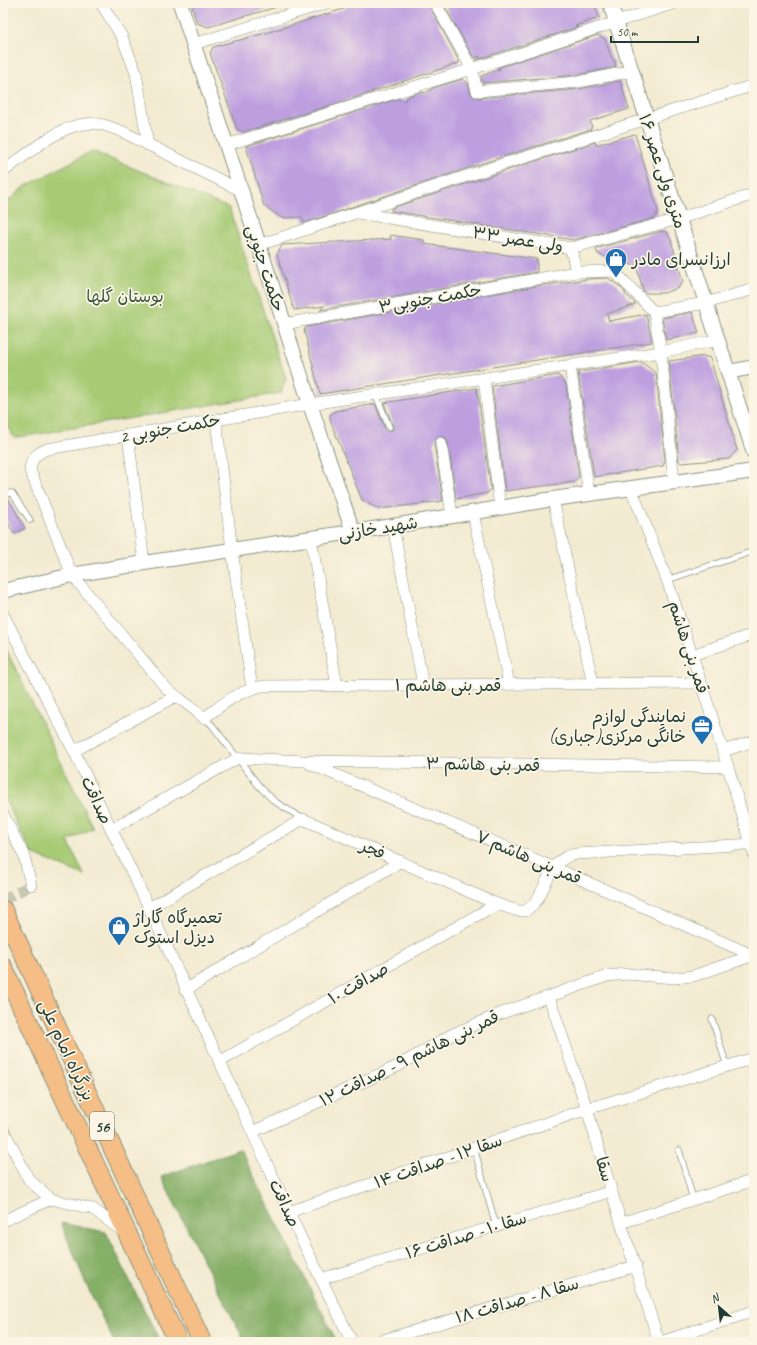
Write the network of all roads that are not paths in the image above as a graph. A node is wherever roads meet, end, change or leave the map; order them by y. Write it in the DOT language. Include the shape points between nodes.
graph roads {
  1 [pos="101,3"];
  2 [pos="180,3"];
  3 [pos="327,3"];
  4 [pos="434,3"];
  5 [pos="610,3"];
  6 [pos="676,3"];
  7 [pos="616,22"];
  8 [pos="194,44"];
  9 [pos="472,69"];
  10 [pos="632,71"];
  11 [pos="754,85"];
  12 [pos="646,120"];
  13 [pos="148,144"];
  14 [pos="226,145"];
  15 [pos="3,172"];
  16 [pos="242,192"];
  17 [pos="754,194"];
  18 [pos="356,213"];
  19 [pos="678,219"];
  20 [pos="259,245"];
  21 [pos="571,248"];
  22 [pos="576,272"];
  23 [pos="754,289"];
  24 [pos="706,303"];
  25 [pos="654,312"];
  26 [pos="284,324"];
  27 [pos="718,340"];
  28 [pos="661,352"];
  29 [pos="570,366"];
  30 [pos="754,367"];
  31 [pos="728,372"];
  32 [pos="484,379"];
  33 [pos="376,395"];
  34 [pos="310,404"];
  35 [pos="216,420"];
  36 [pos="390,427"];
  37 [pos="128,435"];
  38 [pos="441,443"];
  39 [pos="754,454"];
  40 [pos="754,471"];
  41 [pos="674,482"];
  42 [pos="631,488"];
  43 [pos="3,494"];
  44 [pos="589,494"];
  45 [pos="553,499"];
  46 [pos="500,508"];
  47 [pos="473,513"];
  48 [pos="452,516"];
  49 [pos="30,520"];
  50 [pos="393,526"];
  51 [pos="353,532"];
  52 [pos="311,539"];
  53 [pos="232,550"];
  54 [pos="754,551"];
  55 [pos="144,563"];
  56 [pos="72,575"];
  57 [pos="667,580"];
  58 [pos="3,591"];
  59 [pos="3,614"];
  60 [pos="752,635"];
  61 [pos="692,655"];
  62 [pos="701,683"];
  63 [pos="509,684"];
  64 [pos="593,684"];
  65 [pos="423,685"];
  66 [pos="337,686"];
  67 [pos="252,689"];
  68 [pos="176,696"];
  69 [pos="204,718"];
  70 [pos="754,741"];
  71 [pos="74,751"];
  72 [pos="723,751"];
  73 [pos="238,758"];
  74 [pos="305,761"];
  75 [pos="728,767"];
  76 [pos="3,814"];
  77 [pos="303,818"];
  78 [pos="111,829"];
  79 [pos="753,848"];
  80 [pos="401,861"];
  81 [pos="553,867"];
  82 [pos="31,885"];
  83 [pos="497,904"];
  84 [pos="149,908"];
  85 [pos="3,910"];
  86 [pos="753,955"];
  87 [pos="3,967"];
  88 [pos="186,990"];
  89 [pos="549,997"];
  90 [pos="712,1019"];
  91 [pos="754,1058"];
  92 [pos="219,1062"];
  93 [pos="727,1066"];
  94 [pos="587,1109"];
  95 [pos="3,1129"];
  96 [pos="252,1132"];
  97 [pos="474,1148"];
  98 [pos="679,1150"];
  99 [pos="754,1180"];
  100 [pos="612,1191"];
  101 [pos="51,1199"];
  102 [pos="694,1199"];
  103 [pos="289,1212"];
  104 [pos="3,1221"];
  105 [pos="621,1223"];
  106 [pos="496,1226"];
  107 [pos="128,1235"];
  108 [pos="636,1266"];
  109 [pos="321,1279"];
  110 [pos="754,1311"];
  111 [pos="178,1342"];
  112 [pos="202,1342"];
  113 [pos="352,1342"];
  114 [pos="376,1342"];
  115 [pos="660,1342"];
  1 -- 13 [label="street" via="122,37 136,73"];
  2 -- 8 [label="street, حکمت جنوبی"];
  3 -- 8 [label="street"];
  4 -- 9 [label="street"];
  5 -- 7 [label="street, ۱۶ متری ولی عصر"];
  6 -- 7 [label="street"];
  7 -- 9 [label="street"];
  7 -- 10 [label="street, ۱۶ متری ولی عصر"];
  8 -- 14 [label="street, حکمت جنوبی"];
  9 -- 10 [label="street" via="477,92 578,82"];
  9 -- 14 [label="street"];
  10 -- 12 [label="street, ۱۶ متری ولی عصر"];
  11 -- 12 [label="street"];
  12 -- 18 [label="street"];
  12 -- 19 [label="street, ۱۶ متری ولی عصر"];
  13 -- 15 [label="street" via="121,131 86,123 72,126 57,134"];
  13 -- 16 [label="street"];
  14 -- 16 [label="street, حکمت جنوبی"];
  16 -- 20 [label="street, حکمت جنوبی"];
  17 -- 19 [label="street, ولی عصر ۳۳"];
  18 -- 20 [label="street"];
  18 -- 21 [label="street, ولی عصر ۳۳"];
  19 -- 21 [label="street, ولی عصر ۳۳"];
  19 -- 24 [label="street, ۱۶ متری ولی عصر"];
  20 -- 26 [label="street, حکمت جنوبی"];
  21 -- 22 [label="street"];
  22 -- 25 [label="street, حکمت جنوبی۳" via="614,271"];
  22 -- 26 [label="street, حکمت جنوبی۳"];
  23 -- 24 [label="street"];
  24 -- 25 [label="street"];
  24 -- 27 [label="street, ۱۶ متری ولی عصر"];
  25 -- 28 [label="street"];
  26 -- 34 [label="street, حکمت جنوبی"];
  27 -- 28 [label="street, حکمت جنوبی 2"];
  27 -- 31 [label="street, ۱۶ متری ولی عصر"];
  28 -- 29 [label="street, حکمت جنوبی 2"];
  28 -- 41 [label="street"];
  29 -- 32 [label="street, حکمت جنوبی 2"];
  29 -- 44 [label="street"];
  30 -- 31 [label="street"];
  31 -- 39 [label="street, ۱۶ متری ولی عصر"];
  32 -- 33 [label="street, حکمت جنوبی 2"];
  32 -- 46 [label="street"];
  33 -- 34 [label="street, حکمت جنوبی 2"];
  33 -- 36 [label="lane"];
  34 -- 35 [label="street, حکمت جنوبی 2"];
  34 -- 51 [label="street, حکمت جنوبی"];
  35 -- 37 [label="street, حکمت جنوبی 2"];
  35 -- 53 [label="street"];
  37 -- 55 [label="street"];
  37 -- 56 [label="street, حکمت جنوبی 2" via="47,449 33,458 30,470"];
  38 -- 48 [label="street"];
  40 -- 41 [label="street, شهید خازنی"];
  41 -- 42 [label="street, شهید خازنی"];
  42 -- 44 [label="street, شهید خازنی"];
  42 -- 57 [label="street, قمر بنی هاشم"];
  43 -- 49 [label="lane" via="12,493"];
  44 -- 45 [label="street, شهید خازنی"];
  45 -- 46 [label="street, شهید خازنی"];
  45 -- 64 [label="street"];
  46 -- 47 [label="street, شهید خازنی"];
  47 -- 48 [label="street, شهید خازنی"];
  47 -- 63 [label="street"];
  48 -- 50 [label="street, شهید خازنی"];
  50 -- 51 [label="street, شهید خازنی"];
  50 -- 65 [label="street"];
  51 -- 52 [label="street, شهید خازنی"];
  52 -- 53 [label="street, شهید خازنی"];
  52 -- 66 [label="street"];
  53 -- 55 [label="street, شهید خازنی"];
  53 -- 67 [label="street"];
  54 -- 57 [label="lane"];
  55 -- 56 [label="street, شهید خازنی"];
  56 -- 58 [label="street, شهید خازنی"];
  56 -- 68 [label="street" via="167,689"];
  57 -- 61 [label="street, قمر بنی هاشم"];
  59 -- 71 [label="street, صداقت"];
  60 -- 61 [label="street"];
  61 -- 62 [label="street, قمر بنی هاشم"];
  62 -- 64 [label="street, قمر بنی هاشم ۱"];
  62 -- 72 [label="street, قمر بنی هاشم"];
  63 -- 64 [label="street, قمر بنی هاشم ۱"];
  63 -- 65 [label="street, قمر بنی هاشم ۱"];
  65 -- 66 [label="street, قمر بنی هاشم ۱"];
  66 -- 67 [label="street, قمر بنی هاشم ۱" via="262,686"];
  67 -- 69 [label="street, قمر بنی هاشم ۱" via="233,696"];
  68 -- 69 [label="street"];
  68 -- 71 [label="street"];
  69 -- 73 [label="lane, فجر"];
  70 -- 72 [label="street"];
  71 -- 78 [label="street, صداقت"];
  72 -- 75 [label="street, قمر بنی هاشم"];
  73 -- 74 [label="street, قمر بنی هاشم ۳"];
  73 -- 77 [label="lane, فجر" via="274,801"];
  73 -- 78 [label="street"];
  74 -- 75 [label="street, قمر بنی هاشم ۳"];
  74 -- 81 [label="street, قمر بنی هاشم ۷"];
  75 -- 79 [label="street, قمر بنی هاشم"];
  76 -- 82 [label="street" via="24,856"];
  77 -- 80 [label="street, فجر"];
  77 -- 84 [label="street"];
  78 -- 84 [label="street, صداقت"];
  79 -- 81 [label="street" via="576,854 568,855"];
  80 -- 83 [label="street, فجر"];
  80 -- 88 [label="street"];
  81 -- 83 [label="street, فجر" via="536,902 526,912"];
  81 -- 86 [label="street, قمر بنی هاشم ۷"];
  83 -- 92 [label="street, صداقت ۱۰"];
  84 -- 88 [label="street, صداقت"];
  85 -- 112 [label="highway, بزرگراه امام علی / 56"];
  86 -- 89 [label="street, قمر بنی هاشم ۹ - صداقت ۱۲" via="693,976 607,976"];
  87 -- 107 [label="highway, بزرگراه امام علی / 56"];
  88 -- 92 [label="street, صداقت"];
  89 -- 94 [label="street, سقا"];
  89 -- 96 [label="street, قمر بنی هاشم ۹ - صداقت ۱۲" via="453,1034 398,1066"];
  90 -- 93 [label="lane"];
  91 -- 93 [label="street, سقا ۱۲ - صداقت ۱۴"];
  92 -- 96 [label="street, صداقت"];
  93 -- 94 [label="street, سقا ۱۲ - صداقت ۱۴"];
  94 -- 97 [label="street, سقا ۱۲ - صداقت ۱۴"];
  94 -- 100 [label="street, سقا"];
  95 -- 101 [label="street" via="29,1180"];
  96 -- 103 [label="street, صداقت"];
  97 -- 103 [label="street, سقا ۱۲ - صداقت ۱۴"];
  97 -- 106 [label="lane"];
  98 -- 102 [label="lane"];
  99 -- 102 [label="street"];
  100 -- 105 [label="street, سقا"];
  100 -- 106 [label="street, سقا ۱۰ - صداقت ۱۶"];
  101 -- 104 [label="street"];
  101 -- 107 [label="street" via="93,1209"];
  102 -- 105 [label="street"];
  103 -- 109 [label="street, صداقت"];
  105 -- 108 [label="street, سقا"];
  106 -- 109 [label="street, سقا ۱۰ - صداقت ۱۶"];
  107 -- 111 [label="highway, بزرگراه امام علی / 56"];
  108 -- 114 [label="street, سقا ۸ - صداقت ۱۸"];
  108 -- 115 [label="street, سقا"];
  109 -- 113 [label="street, صداقت"];
  110 -- 115 [label="street"];
}
